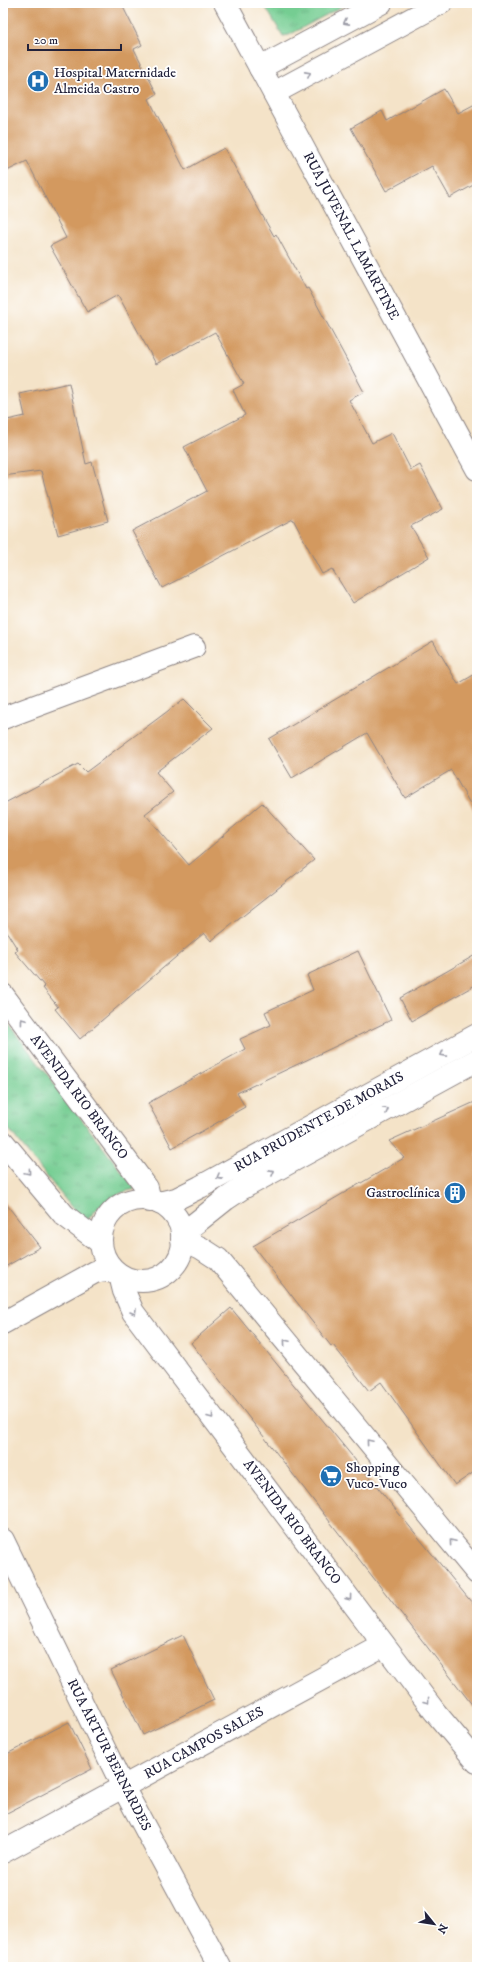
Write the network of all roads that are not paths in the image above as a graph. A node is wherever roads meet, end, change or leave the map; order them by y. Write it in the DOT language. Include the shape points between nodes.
graph roads {
  1 [pos="225,3"];
  2 [pos="381,3"];
  3 [pos="441,3"];
  4 [pos="260,68"];
  5 [pos="274,92"];
  6 [pos="477,469"];
  7 [pos="194,647"];
  8 [pos="3,718"];
  9 [pos="3,995"];
  10 [pos="477,1035"];
  11 [pos="477,1060"];
  12 [pos="3,1142"];
  13 [pos="154,1202"];
  14 [pos="182,1237"];
  15 [pos="101,1247"];
  16 [pos="119,1274"];
  17 [pos="3,1307"];
  18 [pos="3,1322"];
  19 [pos="3,1540"];
  20 [pos="477,1572"];
  21 [pos="384,1644"];
  22 [pos="477,1762"];
  23 [pos="123,1787"];
  24 [pos="3,1852"];
  25 [pos="220,1967"];
  1 -- 4 [label="street, RUA JUVENAL LAMARTINE"];
  2 -- 4 [label="street, one-way"];
  5 -- 3 [label="street, one-way"];
  4 -- 5 [label="street, RUA JUVENAL LAMARTINE"];
  5 -- 6 [label="street, RUA JUVENAL LAMARTINE"];
  7 -- 8 [label="street"];
  13 -- 9 [label="street, AVENIDA RIO BRANCO, one-way" via="142,1181"];
  10 -- 13 [label="street, RUA PRUDENTE DE MORAIS, one-way" via="200,1187 176,1199"];
  14 -- 11 [label="street, RUA PRUDENTE DE MORAIS, one-way" via="241,1189"];
  12 -- 15 [label="street, one-way" via="64,1215"];
  13 -- 14 [label="street" via="170,1210 178,1221"];
  13 -- 15 [label="street" via="133,1200 120,1205 104,1225"];
  14 -- 16 [label="street" via="182,1248 177,1260 168,1271 157,1278 129,1280"];
  20 -- 14 [label="street, one-way" via="218,1259"];
  15 -- 16 [label="street" via="108,1264"];
  15 -- 17 [label="street" via="90,1260"];
  16 -- 18 [label="street" via="104,1270 95,1272"];
  16 -- 21 [label="street, AVENIDA RIO BRANCO, one-way" via="133,1312"];
  19 -- 23 [label="street, RUA ARTUR BERNARDES"];
  21 -- 22 [label="street, AVENIDA RIO BRANCO, one-way" via="435,1712"];
  21 -- 23 [label="street, RUA CAMPOS SALES"];
  23 -- 24 [label="street, RUA CAMPOS SALES"];
  23 -- 25 [label="street, RUA ARTUR BERNARDES"];
}
